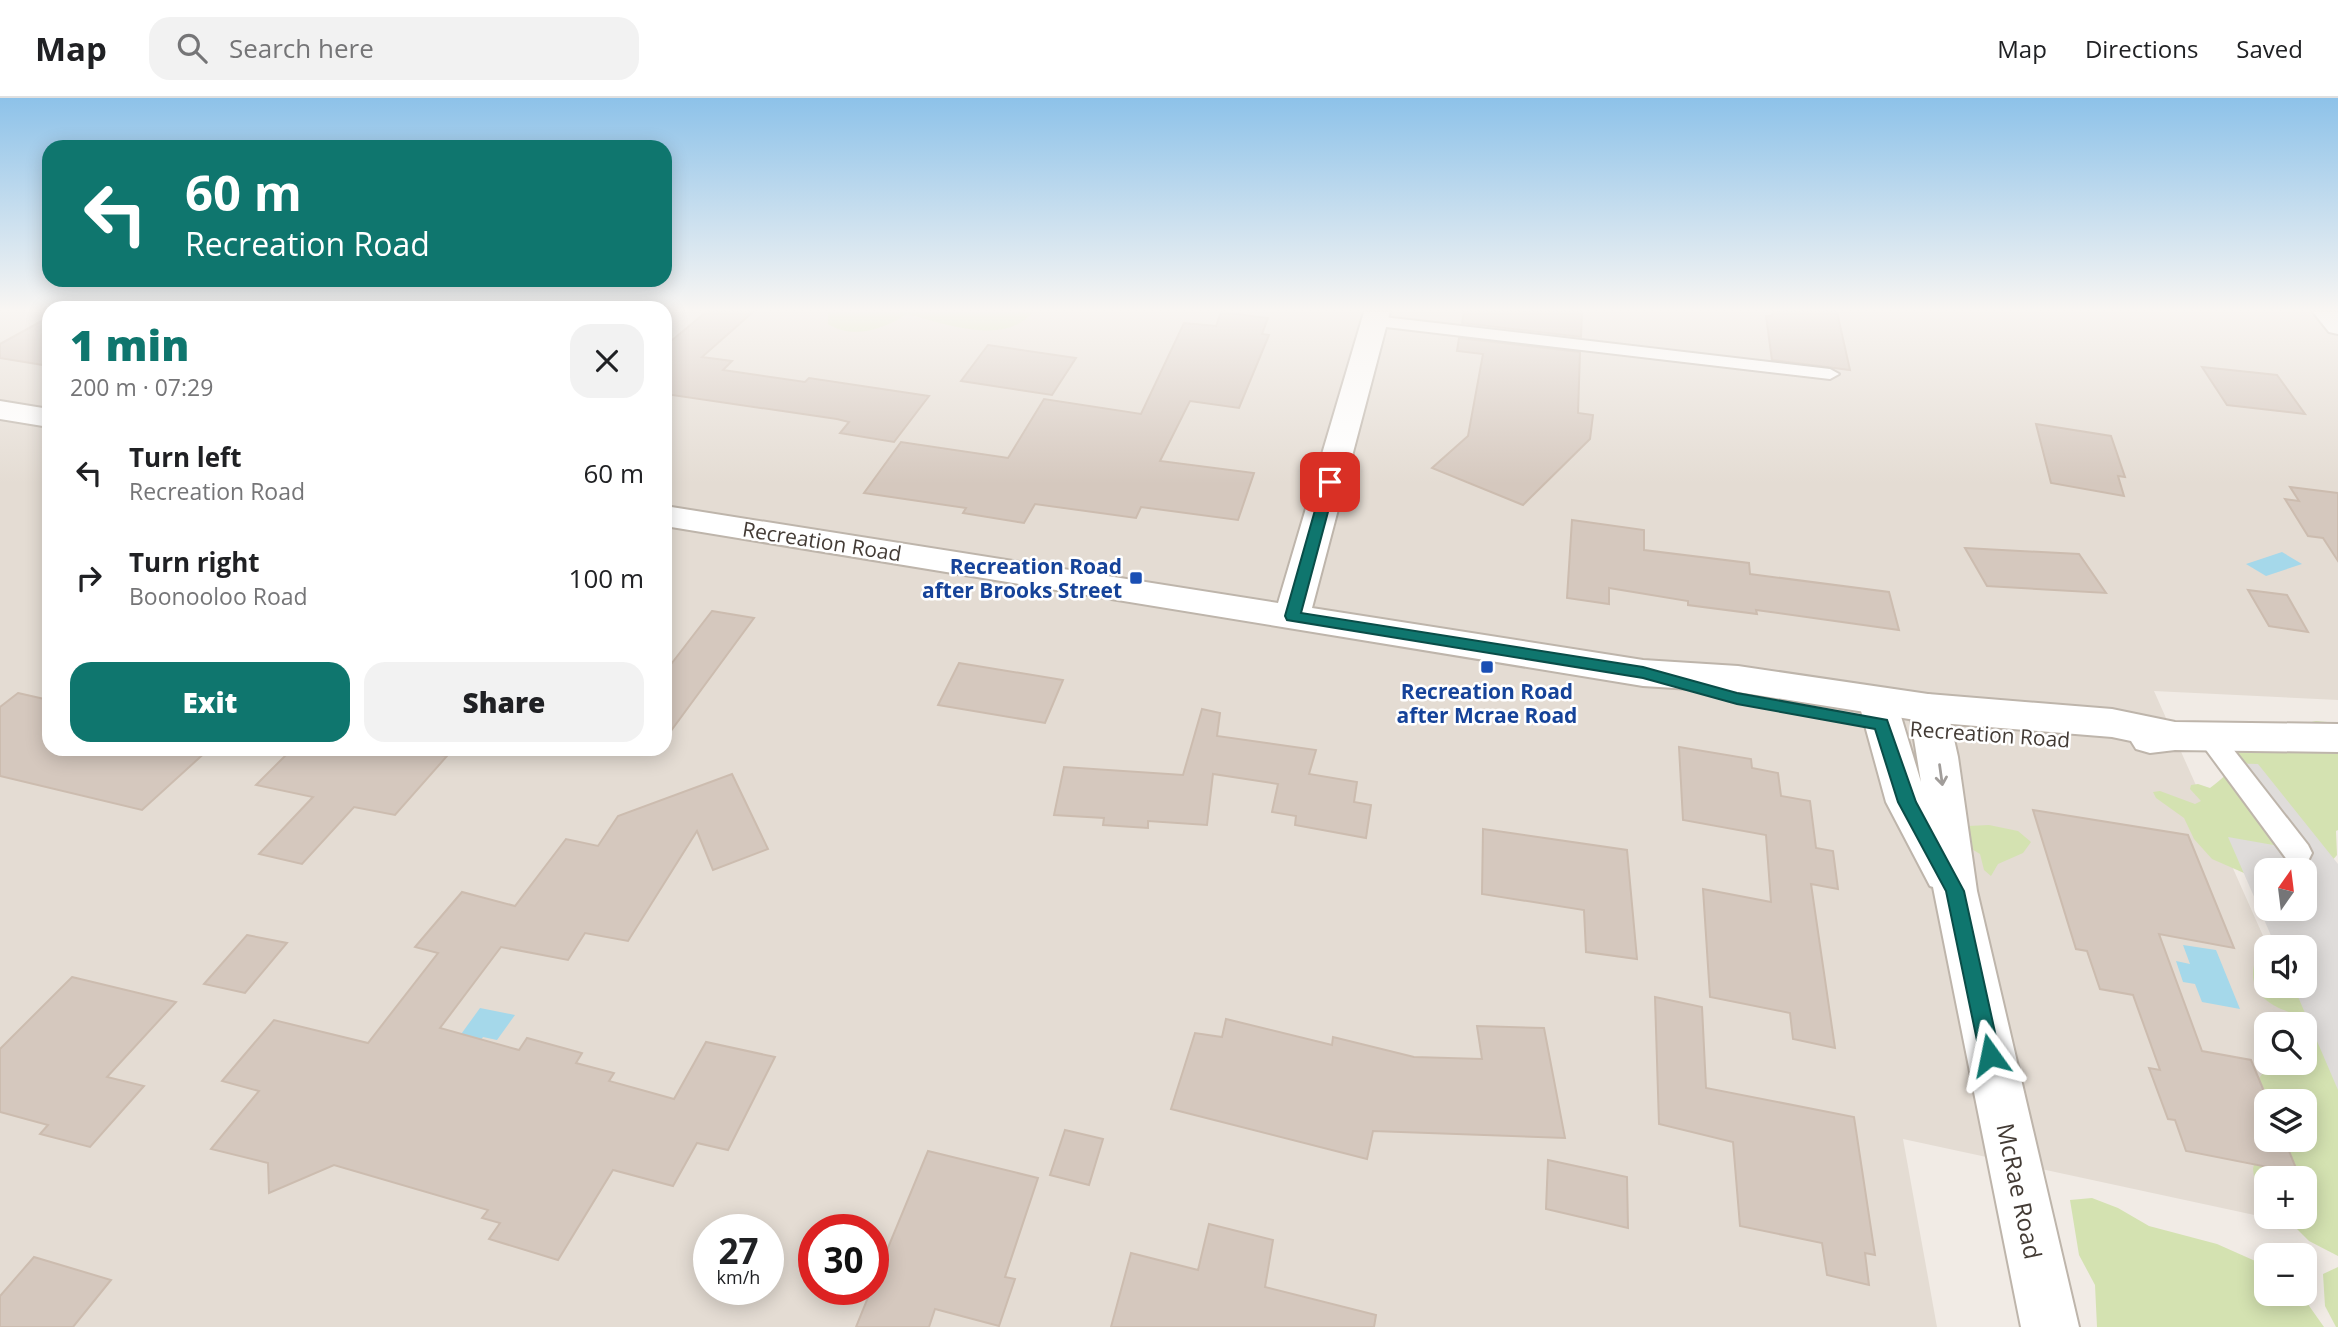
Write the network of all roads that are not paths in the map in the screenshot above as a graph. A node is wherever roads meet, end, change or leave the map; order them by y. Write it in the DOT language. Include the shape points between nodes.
graph roads {
  1 [pos="1361,369"];
  2 [pos="1793,369"];
  3 [pos="1830,374"];
  4 [pos="0,410"];
  5 [pos="42,417"];
  6 [pos="672,517"];
  7 [pos="1293,616"];
  8 [pos="1880,712"];
  9 [pos="1931,720"];
  10 [pos="2193,736"];
  11 [pos="2338,738"];
  12 [pos="2298,853"];
  13 [pos="1955,891"];
  14 [pos="2050,1327"];
  1 -- 7 [label="street"];
  2 -- 3 [label="lane"];
  4 -- 5 [label="street"];
  6 -- 7 [label="street, Recreation Road"];
  7 -- 8 [label="street, Recreation Road" via="1643,673 1737,698"];
  8 -- 9 [label="street, Recreation Road"];
  8 -- 13 [label="street, McRae Road" via="1907,802"];
  9 -- 10 [label="street, Recreation Road" via="2024,740 2120,742"];
  9 -- 13 [label="street, McRae Road, one-way"];
  10 -- 11 [label="street, Recreation Road"];
  10 -- 12 [label="lane"];
  13 -- 14 [label="street, McRae Road"];
}
